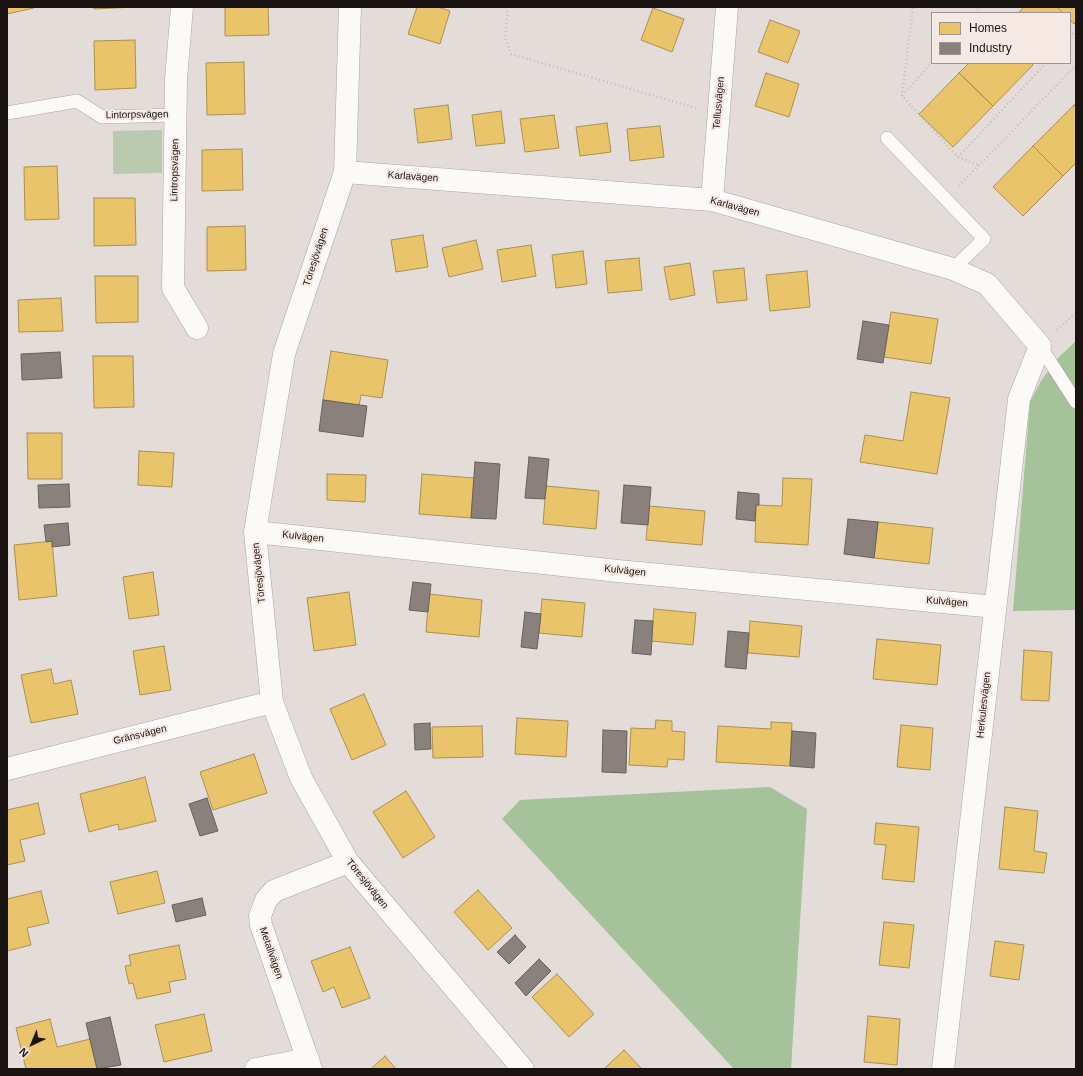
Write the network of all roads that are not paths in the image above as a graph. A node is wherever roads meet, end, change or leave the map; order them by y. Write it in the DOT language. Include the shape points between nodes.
graph roads {
  1 [pos="182,7"];
  2 [pos="350,7"];
  3 [pos="727,7"];
  4 [pos="7,113"];
  5 [pos="176,115"];
  6 [pos="887,138"];
  7 [pos="344,172"];
  8 [pos="712,200"];
  9 [pos="953,269"];
  10 [pos="197,328"];
  11 [pos="1040,346"];
  12 [pos="1076,402"];
  13 [pos="255,532"];
  14 [pos="995,607"];
  15 [pos="272,702"];
  16 [pos="7,769"];
  17 [pos="348,862"];
  18 [pos="310,1064"];
  19 [pos="256,1069"];
  20 [pos="523,1069"];
  21 [pos="943,1069"];
  1 -- 5 [label="street, Lintropsvägen"];
  2 -- 7 [label="street, Töresjövägen"];
  3 -- 8 [label="street, Tellusvägen"];
  4 -- 5 [label="lane, Lintorpsvägen" via="77,101 102,117"];
  5 -- 10 [label="street, Lintropsvägen" via="173,288"];
  6 -- 9 [label="lane" via="984,238"];
  7 -- 8 [label="street, Karlavägen"];
  7 -- 13 [label="street, Töresjövägen" via="284,354"];
  8 -- 9 [label="street, Karlavägen"];
  9 -- 11 [label="street, Karlavägen" via="987,284"];
  11 -- 12 [label="lane"];
  11 -- 14 [label="street, Herkulesvägen" via="1019,399"];
  13 -- 14 [label="street, Kulvägen" via="610,570"];
  13 -- 15 [label="street, Töresjövägen"];
  14 -- 21 [label="street, Herkulesvägen"];
  15 -- 16 [label="street, Gränsvägen"];
  15 -- 17 [label="street, Töresjövägen" via="301,778"];
  17 -- 18 [label="street, Metallvägen" via="274,891 266,900 260,916"];
  17 -- 20 [label="street, Töresjövägen"];
  18 -- 19 [label="street"];
}
